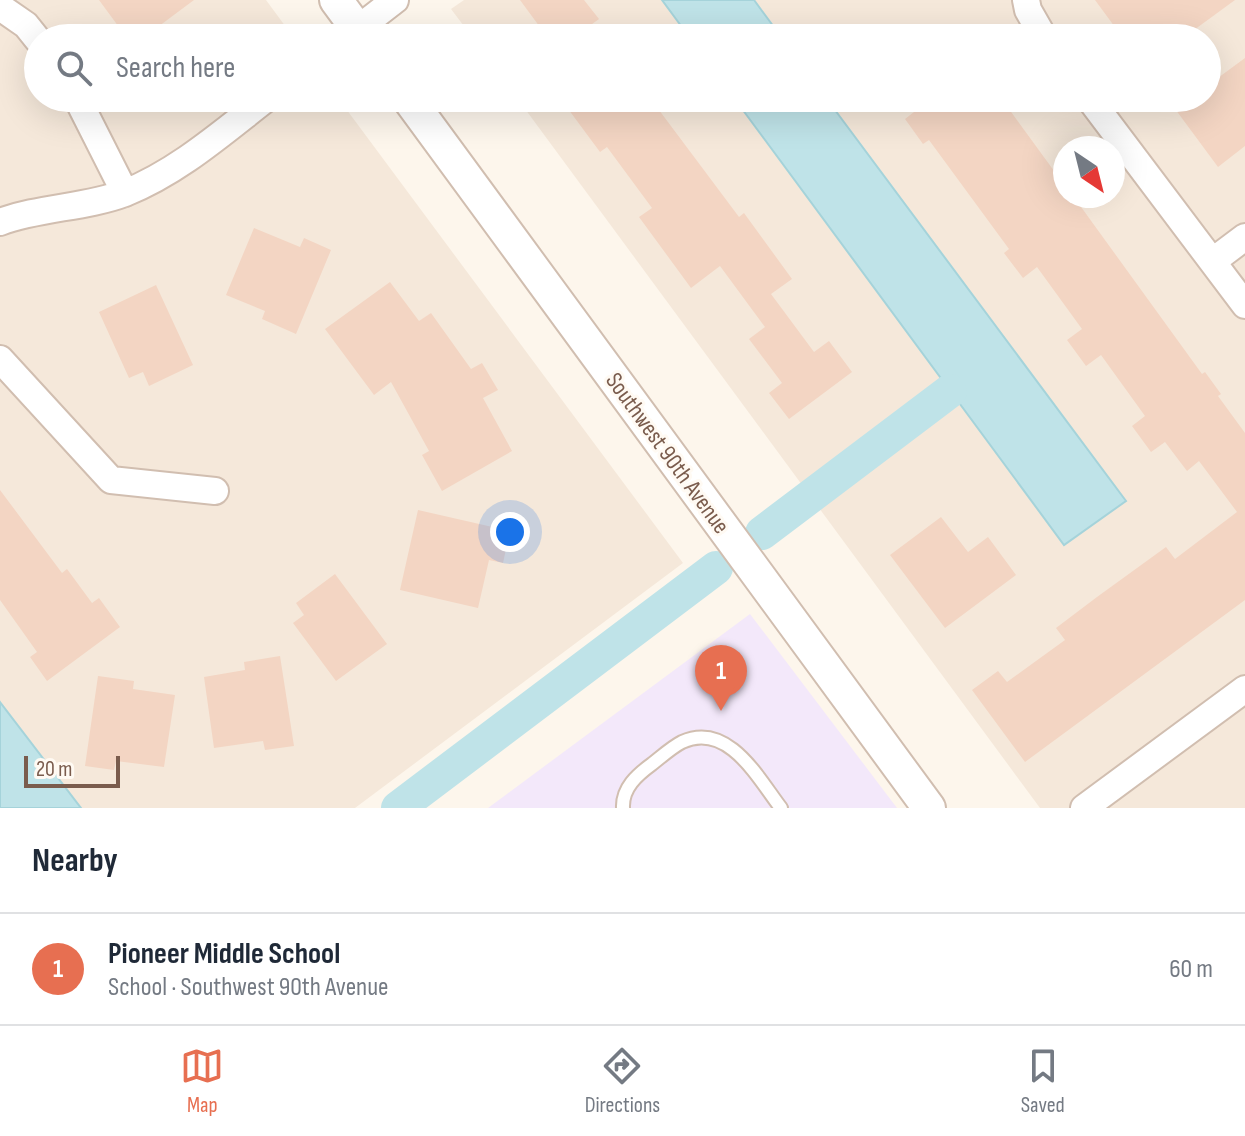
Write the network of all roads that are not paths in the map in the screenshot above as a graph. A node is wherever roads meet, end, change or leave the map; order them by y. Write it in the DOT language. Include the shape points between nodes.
graph roads {
  1 [pos="336,0"];
  2 [pos="395,0"];
  3 [pos="1026,0"];
  4 [pos="0,7"];
  5 [pos="25,24"];
  6 [pos="350,24"];
  7 [pos="368,24"];
  8 [pos="1036,24"];
  9 [pos="84,112"];
  10 [pos="248,112"];
  11 [pos="418,112"];
  12 [pos="1100,112"];
  13 [pos="125,193"];
  14 [pos="0,222"];
  15 [pos="1245,237"];
  16 [pos="1213,261"];
  17 [pos="1245,305"];
  18 [pos="0,359"];
  19 [pos="215,491"];
  20 [pos="1245,689"];
  21 [pos="623,808"];
  22 [pos="781,808"];
  23 [pos="929,808"];
  24 [pos="1084,808"];
  1 -- 6 [label="street"];
  2 -- 7 [label="street"];
  3 -- 8 [label="street"];
  4 -- 5 [label="street"];
  9 -- 13 [label="street"];
  10 -- 13 [label="street" via="171,170"];
  11 -- 23 [label="street, Southwest 90th Avenue"];
  12 -- 16 [label="street"];
  13 -- 14 [label="street"];
  15 -- 16 [label="street"];
  16 -- 17 [label="street"];
  18 -- 19 [label="street" via="111,480"];
  20 -- 24 [label="street"];
  21 -- 22 [label="lane" via="622,799 639,774 682,742 699,737 733,749"];
}
